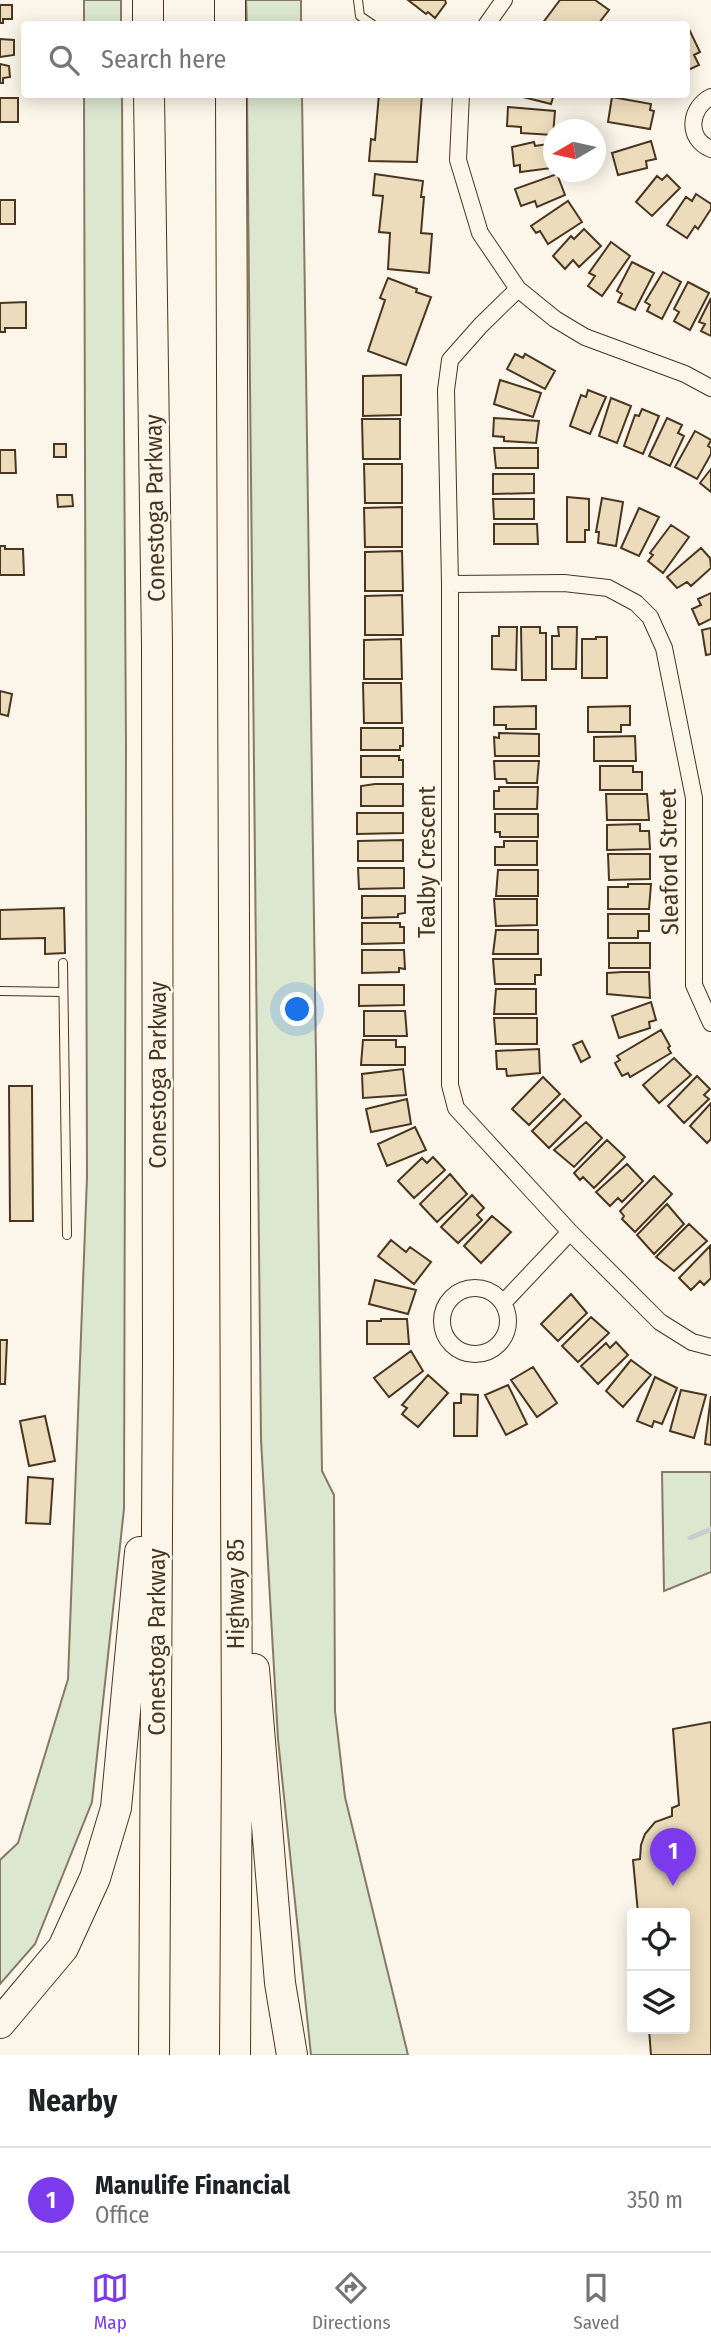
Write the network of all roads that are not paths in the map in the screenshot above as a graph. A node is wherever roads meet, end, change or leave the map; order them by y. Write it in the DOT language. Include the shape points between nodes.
graph roads {
  1 [pos="148,0"];
  2 [pos="230,0"];
  3 [pos="358,0"];
  4 [pos="504,0"];
  5 [pos="148,21"];
  6 [pos="230,21"];
  7 [pos="368,21"];
  8 [pos="489,21"];
  9 [pos="711,97"];
  10 [pos="149,98"];
  11 [pos="231,98"];
  12 [pos="461,98"];
  13 [pos="711,149"];
  14 [pos="518,289"];
  15 [pos="711,388"];
  16 [pos="450,584"];
  17 [pos="63,963"];
  18 [pos="0,991"];
  19 [pos="63,992"];
  20 [pos="711,1024"];
  21 [pos="570,1232"];
  22 [pos="67,1235"];
  23 [pos="503,1303"];
  24 [pos="711,1347"];
  25 [pos="158,1357"];
  26 [pos="235,1438"];
  27 [pos="0,2023"];
  28 [pos="154,2055"];
  29 [pos="235,2055"];
  30 [pos="292,2055"];
  1 -- 5 [label="highway"];
  2 -- 6 [label="highway"];
  3 -- 7 [label="lane" via="360,16"];
  4 -- 8 [label="street"];
  9 -- 13 [label="street" via="701,103 692,121 699,141"];
  10 -- 25 [label="highway, Conestoga Parkway" via="157,644"];
  11 -- 26 [label="highway"];
  12 -- 14 [label="street" via="458,160 480,233"];
  14 -- 15 [label="street" via="585,337"];
  14 -- 16 [label="street, Tealby Crescent" via="450,360 446,390"];
  16 -- 20 [label="street, Sleaford Street" via="564,583 608,588 636,603 650,617 664,648 694,798 694,985"];
  16 -- 21 [label="street, Tealby Crescent" via="450,1085 456,1108"];
  17 -- 19 [label="lane"];
  18 -- 19 [label="lane"];
  19 -- 22 [label="lane"];
  21 -- 23 [label="street"];
  21 -- 24 [label="street, Tealby Crescent" via="660,1322 692,1342"];
  23 -- 23 [label="street" via="507,1328 494,1348 484,1353 461,1351 445,1334 443,1313 462,1291 486,1290"];
  25 -- 27 [label="highway" via="116,1808 95,1878 63,1948"];
  25 -- 28 [label="highway, Conestoga Parkway"];
  26 -- 29 [label="highway, Highway 85"];
  26 -- 30 [label="highway" via="280,1983"];
}
